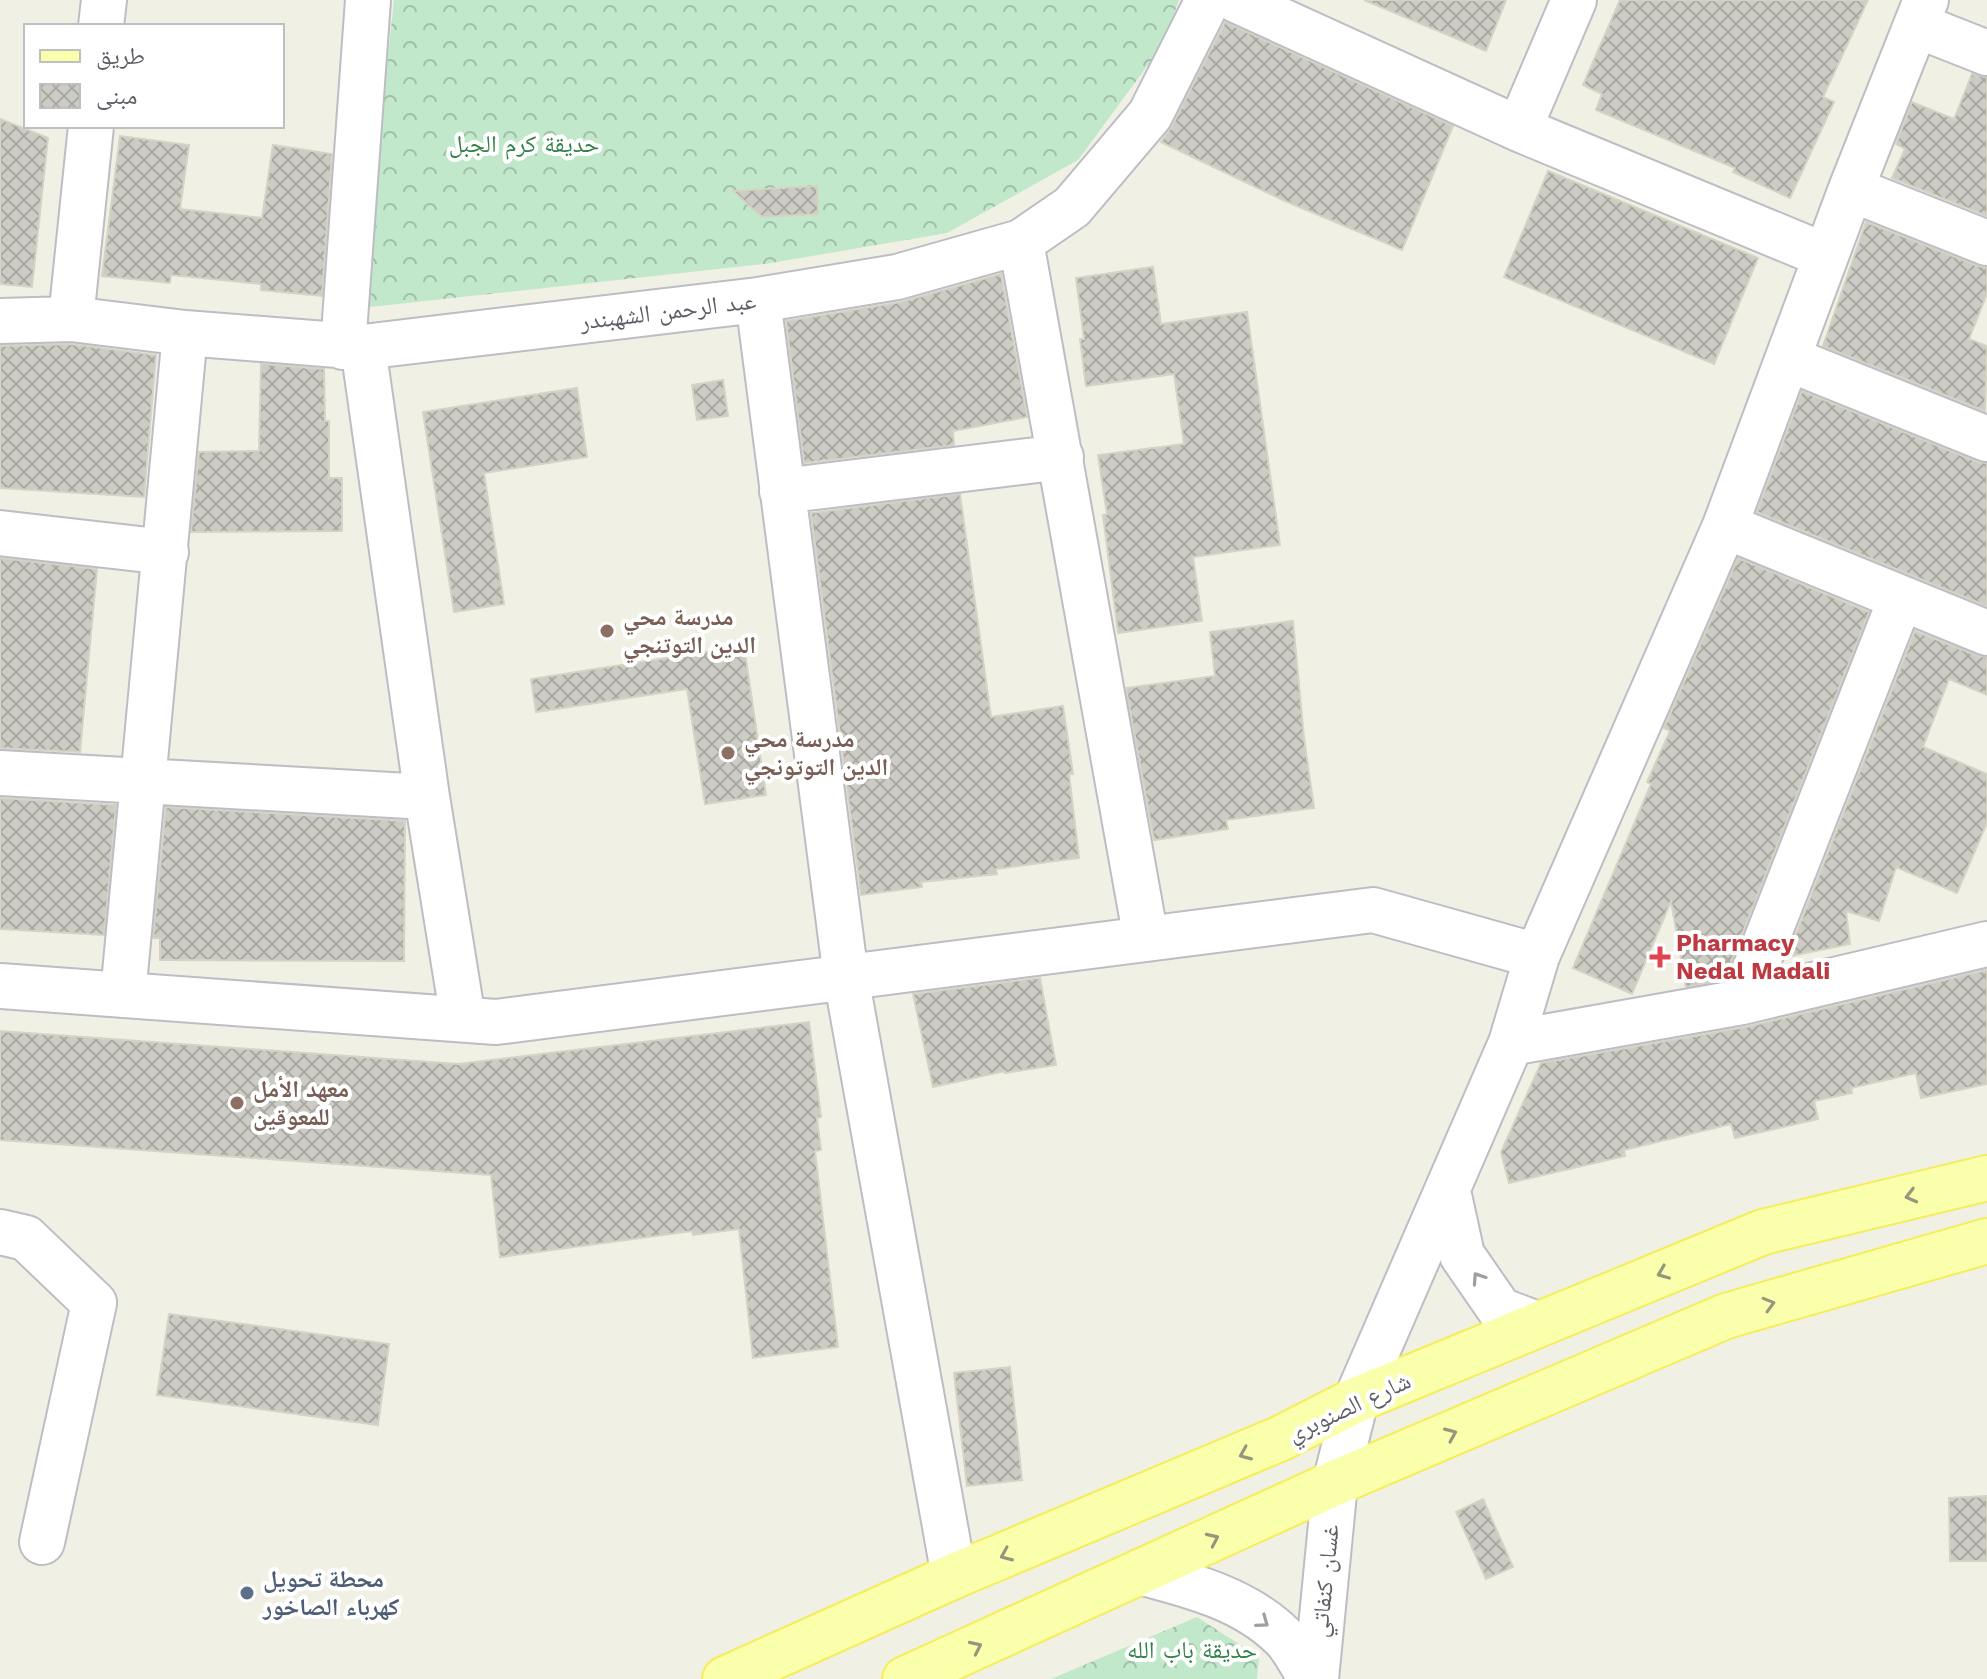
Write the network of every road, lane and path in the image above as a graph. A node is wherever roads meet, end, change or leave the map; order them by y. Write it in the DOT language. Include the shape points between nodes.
graph roads {
  1 [pos="104,0"];
  2 [pos="368,0"];
  3 [pos="1208,0"];
  4 [pos="1236,0"];
  5 [pos="1574,0"];
  6 [pos="1921,12"];
  7 [pos="101,24"];
  8 [pos="1987,53"];
  9 [pos="91,128"];
  10 [pos="1519,129"];
  11 [pos="1851,189"];
  12 [pos="1021,242"];
  13 [pos="1987,243"];
  14 [pos="1826,256"];
  15 [pos="758,300"];
  16 [pos="71,319"];
  17 [pos="0,321"];
  18 [pos="185,333"];
  19 [pos="353,347"];
  20 [pos="1789,359"];
  21 [pos="1987,439"];
  22 [pos="1061,457"];
  23 [pos="782,491"];
  24 [pos="1725,526"];
  25 [pos="0,533"];
  26 [pos="166,552"];
  27 [pos="1901,598"];
  28 [pos="1987,633"];
  29 [pos="0,773"];
  30 [pos="143,780"];
  31 [pos="427,797"];
  32 [pos="1146,939"];
  33 [pos="1987,944"];
  34 [pos="1537,956"];
  35 [pos="846,977"];
  36 [pos="0,986"];
  37 [pos="123,995"];
  38 [pos="1742,1002"];
  39 [pos="463,1019"];
  40 [pos="1511,1043"];
  41 [pos="1987,1178"];
  42 [pos="1448,1191"];
  43 [pos="0,1232"];
  44 [pos="1987,1241"];
  45 [pos="1537,1324"];
  46 [pos="1356,1400"];
  47 [pos="1335,1483"];
  48 [pos="42,1542"];
  49 [pos="1140,1572"];
  50 [pos="954,1576"];
  51 [pos="731,1678"];
  52 [pos="905,1679"];
  53 [pos="1313,1679"];
  1 -- 7 [label="street"];
  2 -- 19 [label="street"];
  3 -- 12 [label="street, عبد الرحمن الشهبندر" via="1150,115 1072,207"];
  4 -- 10 [label="street"];
  5 -- 10 [label="street"];
  6 -- 8 [label="street"];
  6 -- 11 [label="street, غسان كنفاتي"];
  9 -- 16 [label="street"];
  10 -- 14 [label="street"];
  11 -- 13 [label="street"];
  11 -- 14 [label="street, غسان كنفاتي"];
  12 -- 15 [label="street, عبد الرحمن الشهبندر" via="897,277"];
  12 -- 22 [label="street"];
  14 -- 20 [label="street, غسان كنفاتي"];
  15 -- 19 [label="street, عبد الرحمن الشهبندر"];
  15 -- 23 [label="street"];
  16 -- 17 [label="street, عبد الرحمن الشهبندر"];
  16 -- 18 [label="street, عبد الرحمن الشهبندر"];
  18 -- 19 [label="street, عبد الرحمن الشهبندر"];
  18 -- 26 [label="street"];
  19 -- 31 [label="street"];
  20 -- 21 [label="street"];
  20 -- 24 [label="street, غسان كنفاتي"];
  22 -- 23 [label="street"];
  22 -- 32 [label="street"];
  23 -- 35 [label="street"];
  24 -- 27 [label="street"];
  24 -- 34 [label="street, غسان كنفاتي"];
  25 -- 26 [label="street"];
  26 -- 30 [label="street"];
  27 -- 28 [label="street"];
  27 -- 38 [label="street"];
  29 -- 30 [label="street"];
  30 -- 31 [label="street"];
  30 -- 37 [label="street"];
  31 -- 39 [label="street"];
  32 -- 34 [label="street" via="1373,910"];
  32 -- 35 [label="street"];
  33 -- 38 [label="street"];
  34 -- 40 [label="street, غسان كنفاتي"];
  35 -- 39 [label="street" via="496,1022"];
  35 -- 50 [label="street"];
  36 -- 37 [label="street"];
  37 -- 39 [label="street"];
  38 -- 40 [label="street"];
  40 -- 42 [label="street, غسان كنفاتي"];
  41 -- 45 [label="main road, شارع الصنوبري, one-way" via="1763,1232"];
  45 -- 42 [label="street, one-way" via="1500,1310 1462,1255"];
  42 -- 46 [label="street, غسان كنفاتي"];
  43 -- 48 [label="street" via="26,1238 94,1303"];
  47 -- 44 [label="main road, one-way" via="1726,1316"];
  45 -- 46 [label="main road, شارع الصنوبري"];
  46 -- 47 [label="street, غسان كنفاتي"];
  46 -- 50 [label="main road, شارع الصنوبري, one-way" via="1279,1439"];
  49 -- 47 [label="main road, one-way"];
  47 -- 53 [label="street, غسان كنفاتي"];
  52 -- 49 [label="main road, one-way"];
  49 -- 53 [label="street, one-way" via="1199,1587 1249,1611 1285,1638"];
  50 -- 51 [label="main road, شارع الصنوبري"];
}
